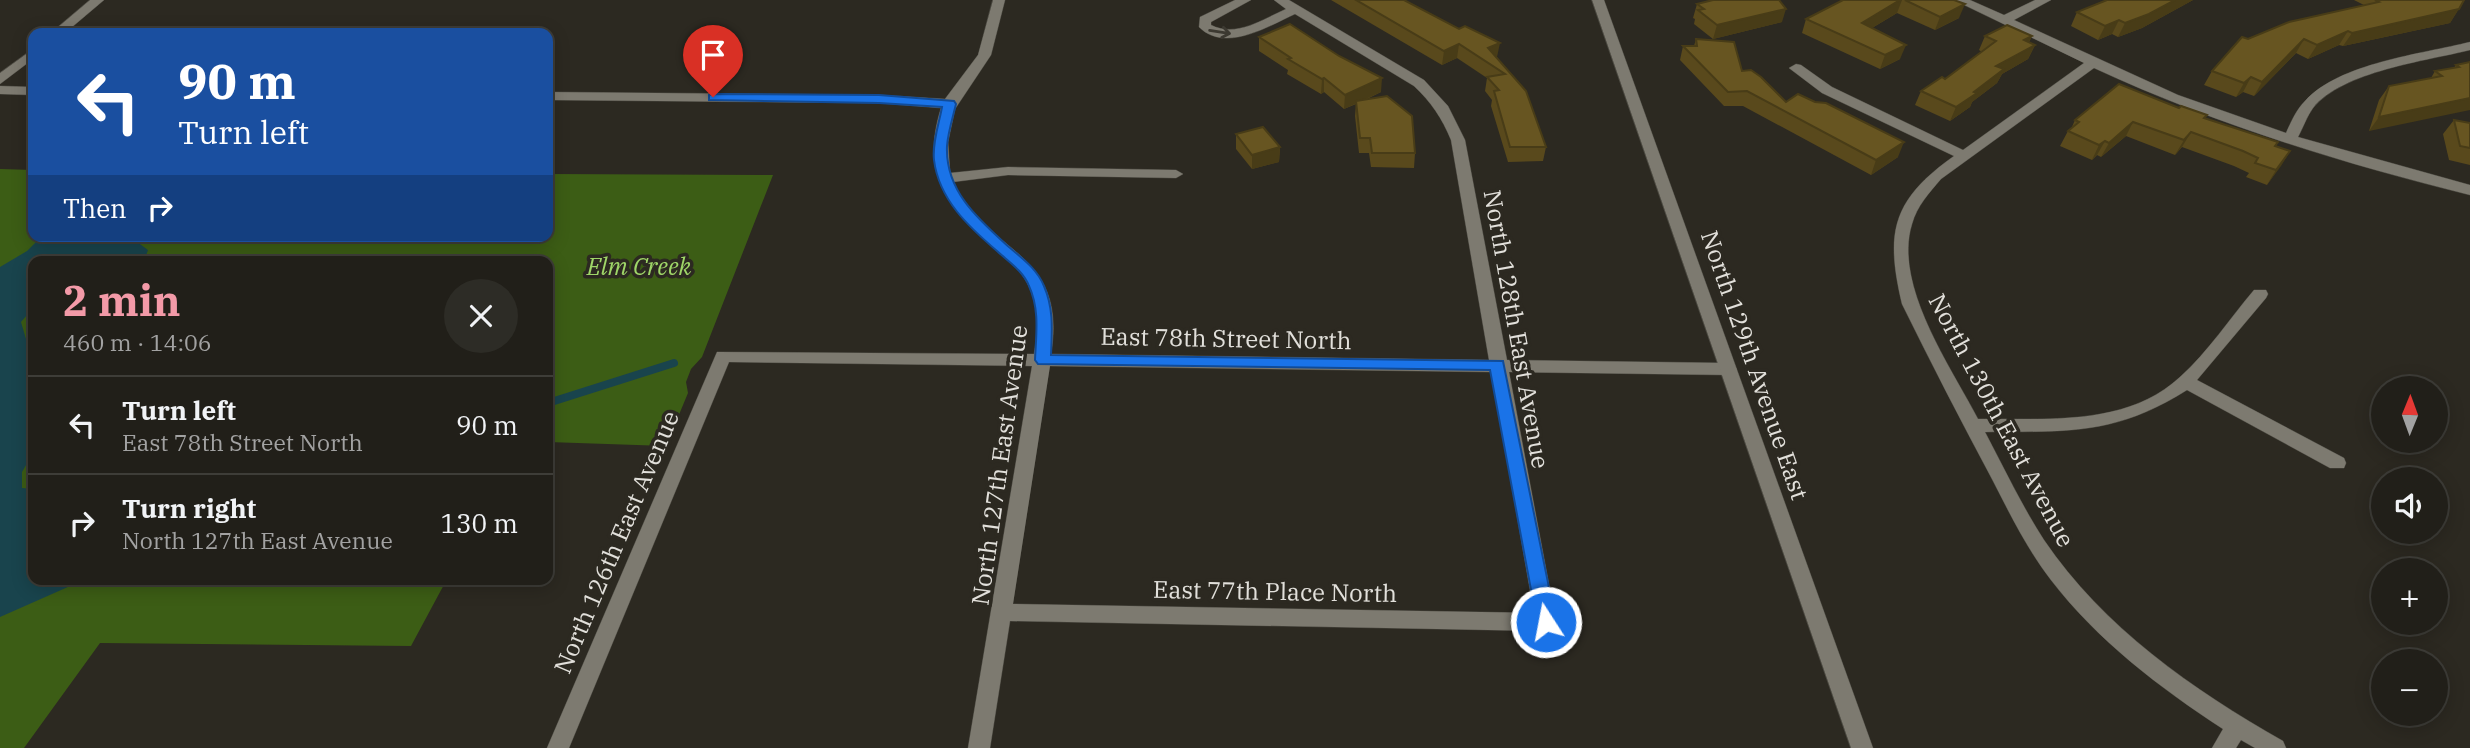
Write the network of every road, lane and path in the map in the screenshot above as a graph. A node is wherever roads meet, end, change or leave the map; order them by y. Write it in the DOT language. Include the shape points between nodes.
graph roads {
  1 [pos="98,0"];
  2 [pos="999,0"];
  3 [pos="1245,0"];
  4 [pos="1280,0"];
  5 [pos="1598,0"];
  6 [pos="1960,0"];
  7 [pos="2045,0"];
  8 [pos="1295,9"];
  9 [pos="2005,20"];
  10 [pos="63,28"];
  11 [pos="2470,46"];
  12 [pos="28,57"];
  13 [pos="2094,62"];
  14 [pos="1796,68"];
  15 [pos="0,80"];
  16 [pos="0,90"];
  17 [pos="28,91"];
  18 [pos="553,96"];
  19 [pos="950,104"];
  20 [pos="2290,140"];
  21 [pos="1965,156"];
  22 [pos="1176,174"];
  23 [pos="946,178"];
  24 [pos="2470,190"];
  25 [pos="2260,293"];
  26 [pos="723,356"];
  27 [pos="1043,360"];
  28 [pos="1497,365"];
  29 [pos="1728,369"];
  30 [pos="2186,382"];
  31 [pos="1973,426"];
  32 [pos="2337,463"];
  33 [pos="1002,612"];
  34 [pos="1546,622"];
  35 [pos="2237,727"];
  36 [pos="558,748"];
  37 [pos="979,748"];
  38 [pos="1862,748"];
  39 [pos="2224,748"];
  40 [pos="2275,748"];
  1 -- 10 [label="street"];
  2 -- 19 [label="street, North 127th East Avenue" via="982,61"];
  3 -- 8 [label="street, one-way" via="1205,20 1205,27 1225,35 1241,32"];
  4 -- 8 [label="street, North 128th East Avenue"];
  5 -- 29 [label="street, North 129th Avenue East"];
  6 -- 9 [label="street"];
  7 -- 9 [label="street"];
  8 -- 28 [label="street, North 128th East Avenue" via="1432,94 1451,121"];
  9 -- 13 [label="street"];
  11 -- 20 [label="street" via="2363,73 2328,90 2311,102"];
  12 -- 15 [label="street"];
  13 -- 20 [label="street"];
  13 -- 21 [label="street, North 130th East Avenue"];
  14 -- 21 [label="street" via="1827,90"];
  16 -- 17 [label="street"];
  18 -- 19 [label="street" via="879,99"];
  19 -- 23 [label="street, North 127th East Avenue" via="941,144"];
  20 -- 24 [label="street"];
  21 -- 31 [label="street, North 130th East Avenue" via="1919,194 1904,216 1899,241 1910,304"];
  22 -- 23 [label="street" via="1008,171"];
  23 -- 27 [label="street, North 127th East Avenue" via="970,220 1028,270 1045,311"];
  25 -- 30 [label="street"];
  26 -- 27 [label="street, East 78th Street North"];
  26 -- 36 [label="street, North 126th East Avenue"];
  27 -- 28 [label="street, East 78th Street North"];
  27 -- 33 [label="street, North 127th East Avenue"];
  28 -- 29 [label="street, East 78th Street North"];
  28 -- 34 [label="street, North 128th East Avenue"];
  29 -- 38 [label="street, North 129th Avenue East"];
  30 -- 31 [label="street" via="2150,405 2081,424"];
  30 -- 32 [label="street"];
  31 -- 35 [label="street, North 130th East Avenue" via="2037,547 2068,585 2105,626"];
  33 -- 34 [label="street, East 77th Place North"];
  33 -- 37 [label="street, North 127th East Avenue"];
  35 -- 39 [label="street"];
  35 -- 40 [label="street, North 130th East Avenue"];
}
